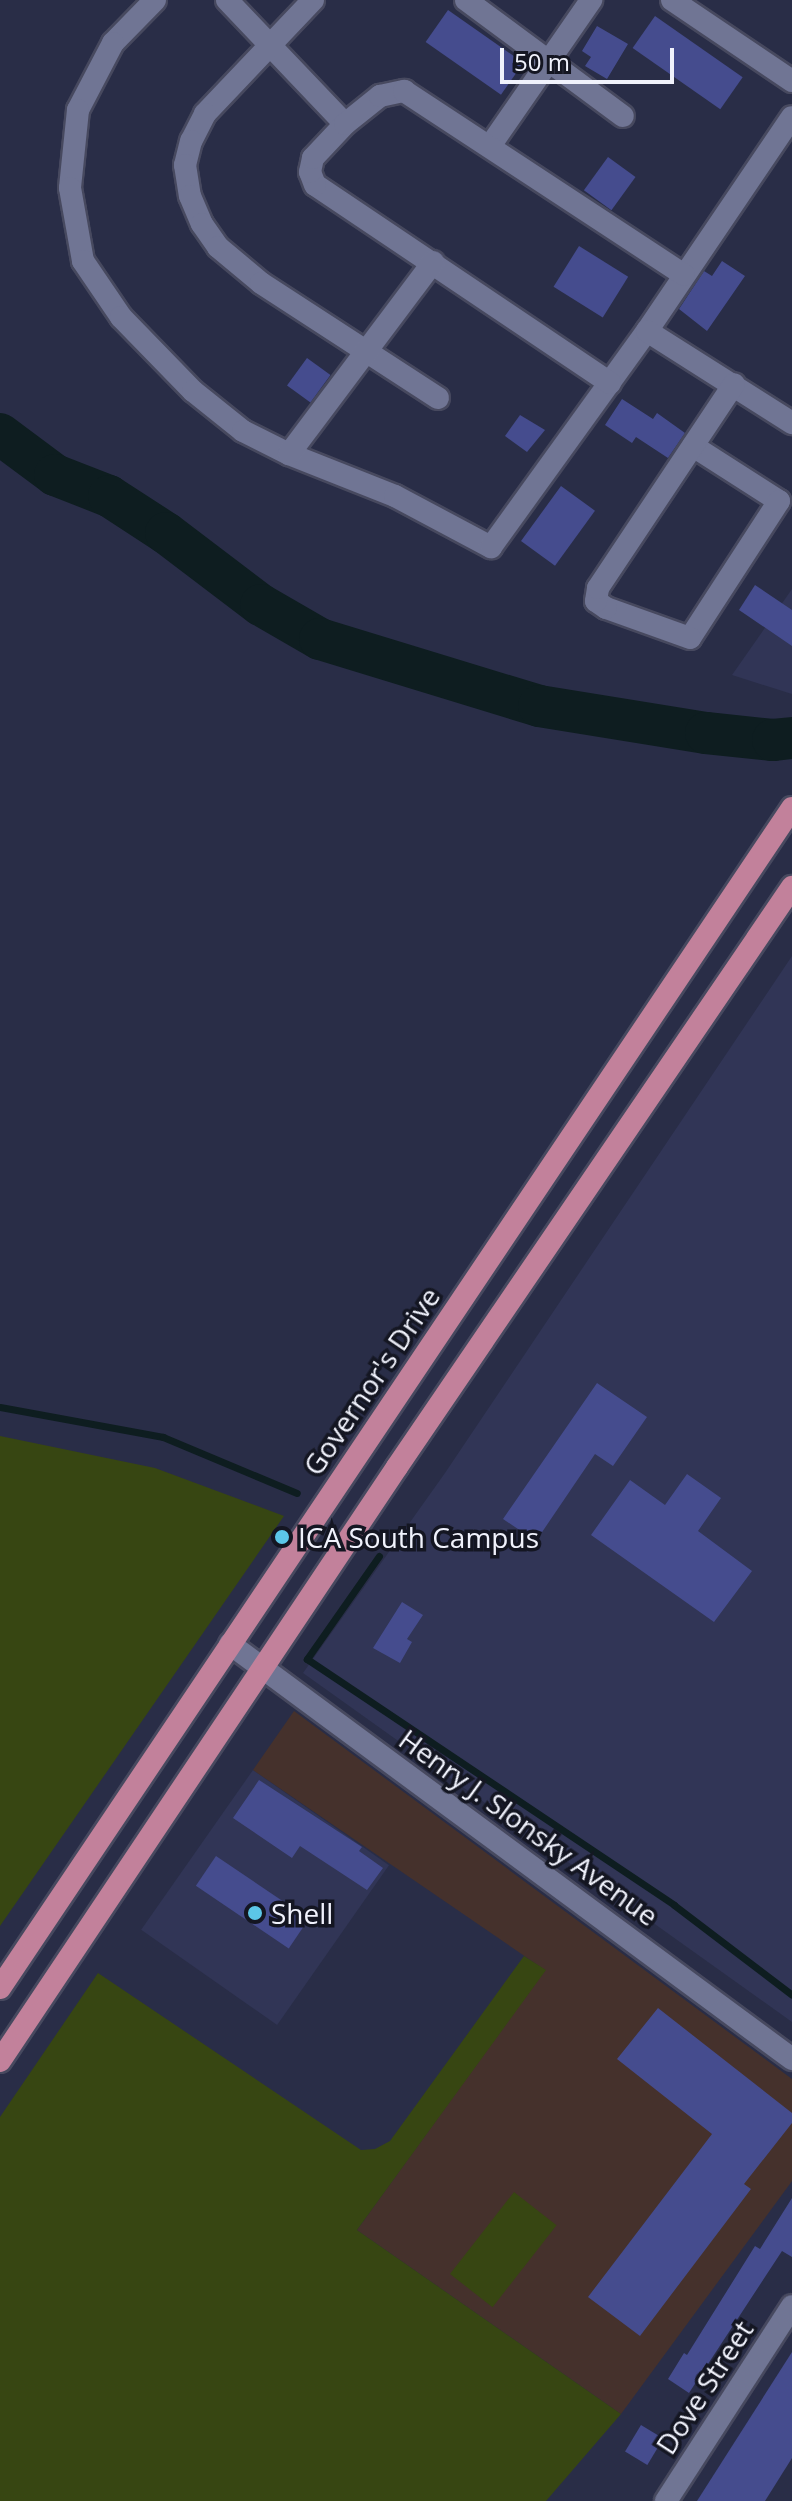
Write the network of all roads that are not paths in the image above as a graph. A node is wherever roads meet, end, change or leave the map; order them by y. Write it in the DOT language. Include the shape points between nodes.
graph roads {
  1 [pos="155,0"];
  2 [pos="227,0"];
  3 [pos="313,0"];
  4 [pos="466,0"];
  5 [pos="591,0"];
  6 [pos="672,0"];
  7 [pos="269,44"];
  8 [pos="549,61"];
  9 [pos="792,81"];
  10 [pos="623,116"];
  11 [pos="792,117"];
  12 [pos="345,124"];
  13 [pos="490,146"];
  14 [pos="433,262"];
  15 [pos="684,275"];
  16 [pos="647,331"];
  17 [pos="364,353"];
  18 [pos="610,383"];
  19 [pos="734,384"];
  20 [pos="438,398"];
  21 [pos="792,423"];
  22 [pos="693,446"];
  23 [pos="289,454"];
  24 [pos="792,808"];
  25 [pos="792,887"];
  26 [pos="230,1644"];
  27 [pos="262,1669"];
  28 [pos="0,1988"];
  29 [pos="792,2059"];
  30 [pos="0,2061"];
  31 [pos="792,2306"];
  32 [pos="666,2501"];
  1 -- 23 [label="street" via="113,43 78,110 70,188 83,261 121,317 193,391 243,431"];
  2 -- 7 [label="street"];
  3 -- 7 [label="street"];
  4 -- 8 [label="street"];
  5 -- 8 [label="street"];
  6 -- 9 [label="street"];
  7 -- 12 [label="street"];
  7 -- 17 [label="street" via="205,114 185,165 190,196 218,247"];
  8 -- 10 [label="street"];
  8 -- 13 [label="street"];
  11 -- 15 [label="street"];
  12 -- 13 [label="street" via="380,96 404,91"];
  12 -- 14 [label="street" via="313,158 310,172 315,185"];
  13 -- 15 [label="street"];
  14 -- 17 [label="street"];
  14 -- 18 [label="street"];
  15 -- 16 [label="street"];
  16 -- 18 [label="street"];
  16 -- 19 [label="street"];
  17 -- 20 [label="street"];
  17 -- 23 [label="street"];
  18 -- 23 [label="street" via="491,547 395,496"];
  19 -- 21 [label="street"];
  19 -- 22 [label="street"];
  22 -- 22 [label="street" via="598,588 596,601 690,638 779,501"];
  24 -- 26 [label="main road, Governor's Drive"];
  25 -- 27 [label="main road"];
  26 -- 27 [label="street, Henry J. Slonsky Avenue"];
  26 -- 28 [label="main road, Governor's Drive"];
  27 -- 29 [label="street, Henry J. Slonsky Avenue"];
  27 -- 30 [label="main road"];
  31 -- 32 [label="street, Dove Street"];
}
